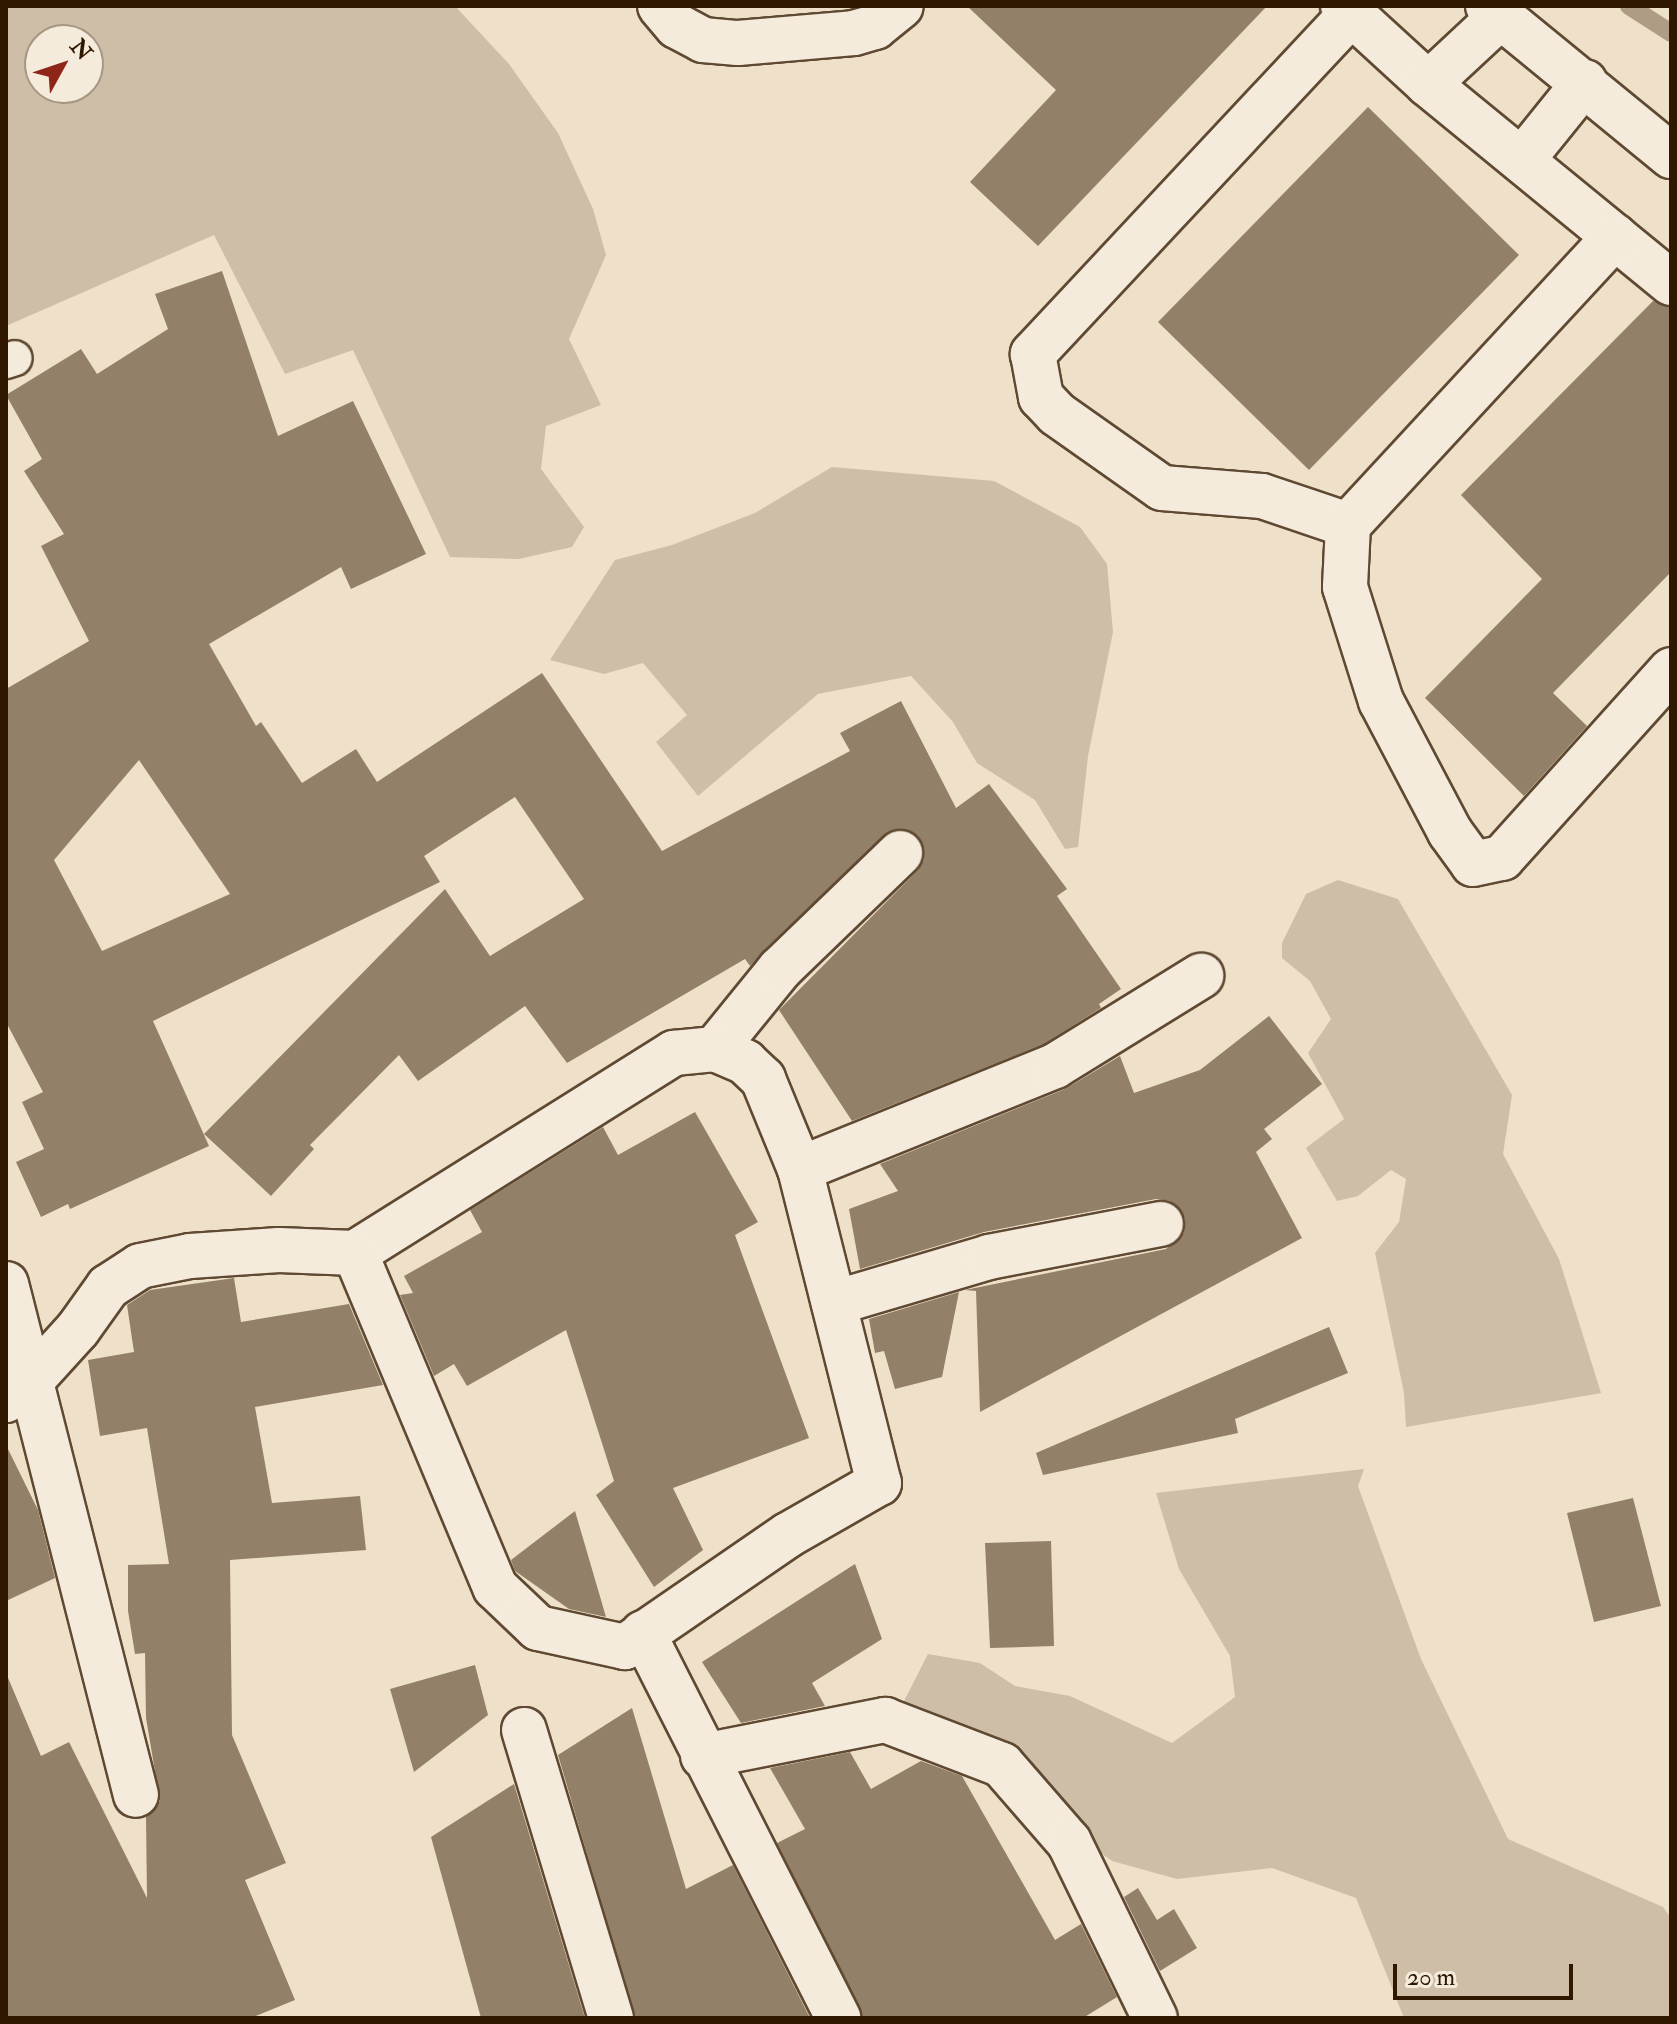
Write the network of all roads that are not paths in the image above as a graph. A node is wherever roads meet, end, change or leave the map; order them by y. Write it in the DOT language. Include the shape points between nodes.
graph roads {
  1 [pos="660,6"];
  2 [pos="901,6"];
  3 [pos="1347,10"];
  4 [pos="1495,11"];
  5 [pos="1585,82"];
  6 [pos="1428,84"];
  7 [pos="1671,156"];
  8 [pos="1522,160"];
  9 [pos="1615,237"];
  10 [pos="1671,283"];
  11 [pos="1348,525"];
  12 [pos="1671,670"];
  13 [pos="900,853"];
  14 [pos="1201,976"];
  15 [pos="715,1049"];
  16 [pos="800,1169"];
  17 [pos="1161,1224"];
  18 [pos="355,1253"];
  19 [pos="6,1284"];
  20 [pos="834,1303"];
  21 [pos="18,1392"];
  22 [pos="643,1633"];
  23 [pos="524,1730"];
  24 [pos="703,1756"];
  25 [pos="136,1795"];
  26 [pos="611,2018"];
  27 [pos="838,2018"];
  28 [pos="1155,2018"];
  1 -- 2 [label="street" via="677,26 703,40 738,43 854,33 875,27"];
  3 -- 6 [label="street"];
  3 -- 11 [label="street" via="1033,354 1041,397 1057,414 1162,488 1262,496"];
  4 -- 5 [label="street"];
  4 -- 6 [label="street"];
  5 -- 7 [label="street"];
  5 -- 8 [label="street"];
  6 -- 8 [label="street"];
  8 -- 9 [label="street"];
  9 -- 10 [label="street"];
  9 -- 11 [label="street"];
  11 -- 12 [label="street" via="1345,587 1381,701 1450,832 1473,864 1502,858"];
  13 -- 15 [label="street" via="780,969"];
  14 -- 16 [label="street" via="1055,1066"];
  15 -- 16 [label="street" via="745,1062 763,1079"];
  15 -- 18 [label="street" via="674,1053"];
  16 -- 20 [label="street"];
  17 -- 20 [label="street" via="989,1257"];
  18 -- 21 [label="street" via="264,1251 140,1266 108,1287"];
  18 -- 22 [label="street" via="495,1587 538,1628 625,1647"];
  19 -- 21 [label="street"];
  20 -- 22 [label="street" via="879,1483 788,1535"];
  21 -- 25 [label="street"];
  22 -- 24 [label="street"];
  23 -- 26 [label="street"];
  24 -- 27 [label="street"];
  24 -- 28 [label="street" via="885,1720 1002,1765 1069,1842"];
}
